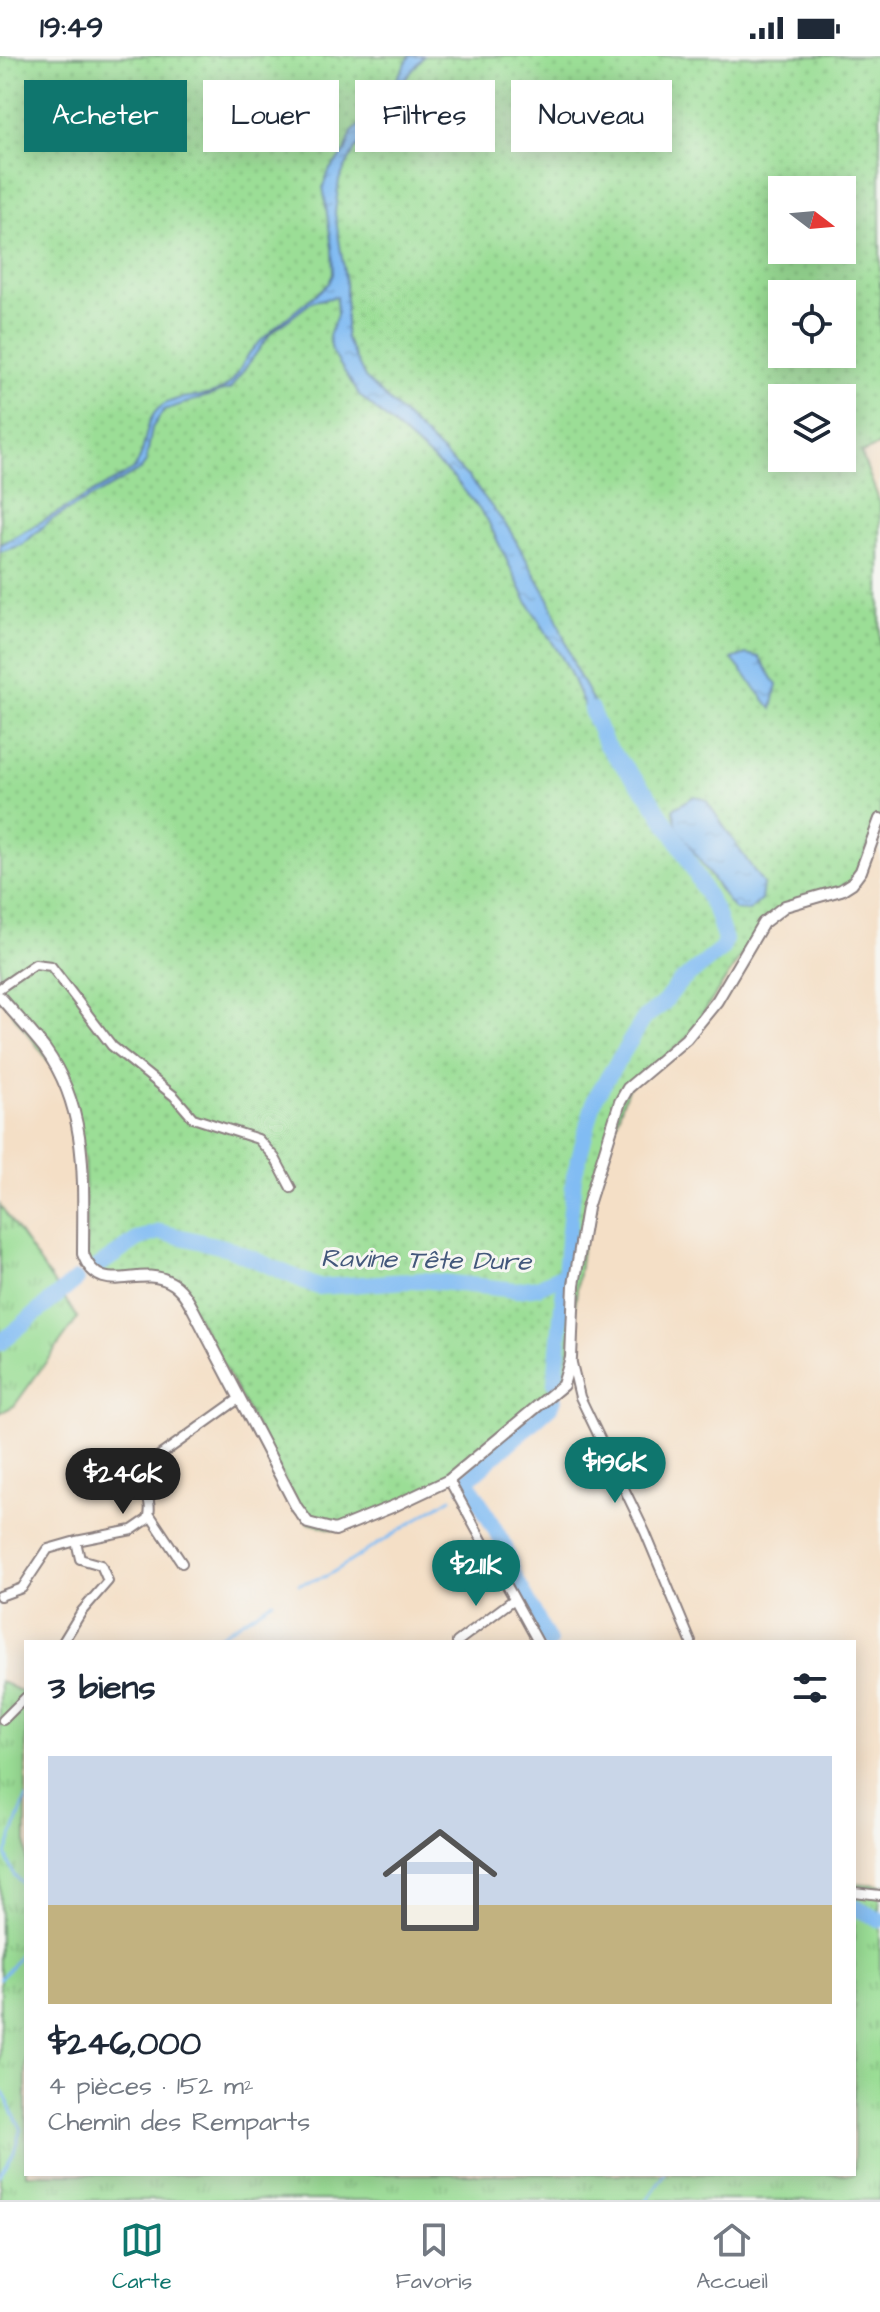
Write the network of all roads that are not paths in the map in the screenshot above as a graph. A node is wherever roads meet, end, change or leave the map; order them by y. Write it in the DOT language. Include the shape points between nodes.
graph roads {
  1 [pos="880,819"];
  2 [pos="0,988"];
  3 [pos="0,997"];
  4 [pos="291,1188"];
  5 [pos="571,1358"];
  6 [pos="240,1398"];
  7 [pos="449,1480"];
  8 [pos="150,1515"];
  9 [pos="76,1541"];
  10 [pos="182,1563"];
  11 [pos="0,1596"];
  12 [pos="513,1600"];
  13 [pos="64,1640"];
  14 [pos="460,1640"];
  15 [pos="537,1640"];
  16 [pos="690,1640"];
  17 [pos="24,1699"];
  18 [pos="3,1720"];
  19 [pos="856,1892"];
  20 [pos="880,1895"];
  1 -- 5 [label="street" via="852,883 785,906 763,923 717,1001 686,1039 628,1088 594,1176 578,1254"];
  2 -- 4 [label="street" via="35,964 51,966 112,1046 193,1118 258,1139"];
  3 -- 6 [label="street" via="45,1049 75,1113 84,1160 87,1266 110,1279 157,1277 178,1287"];
  5 -- 7 [label="street" via="558,1391"];
  5 -- 16 [label="street" via="580,1397"];
  6 -- 7 [label="street" via="297,1508 308,1523 322,1529 335,1530"];
  6 -- 8 [label="street" via="145,1466 142,1482"];
  7 -- 12 [label="street"];
  8 -- 9 [label="street" via="132,1530"];
  8 -- 10 [label="street"];
  9 -- 11 [label="street" via="48,1549 22,1588"];
  9 -- 13 [label="street" via="80,1559 101,1565 108,1581"];
  12 -- 14 [label="street"];
  12 -- 15 [label="street"];
  17 -- 18 [label="street"];
  19 -- 20 [label="street"];
}
